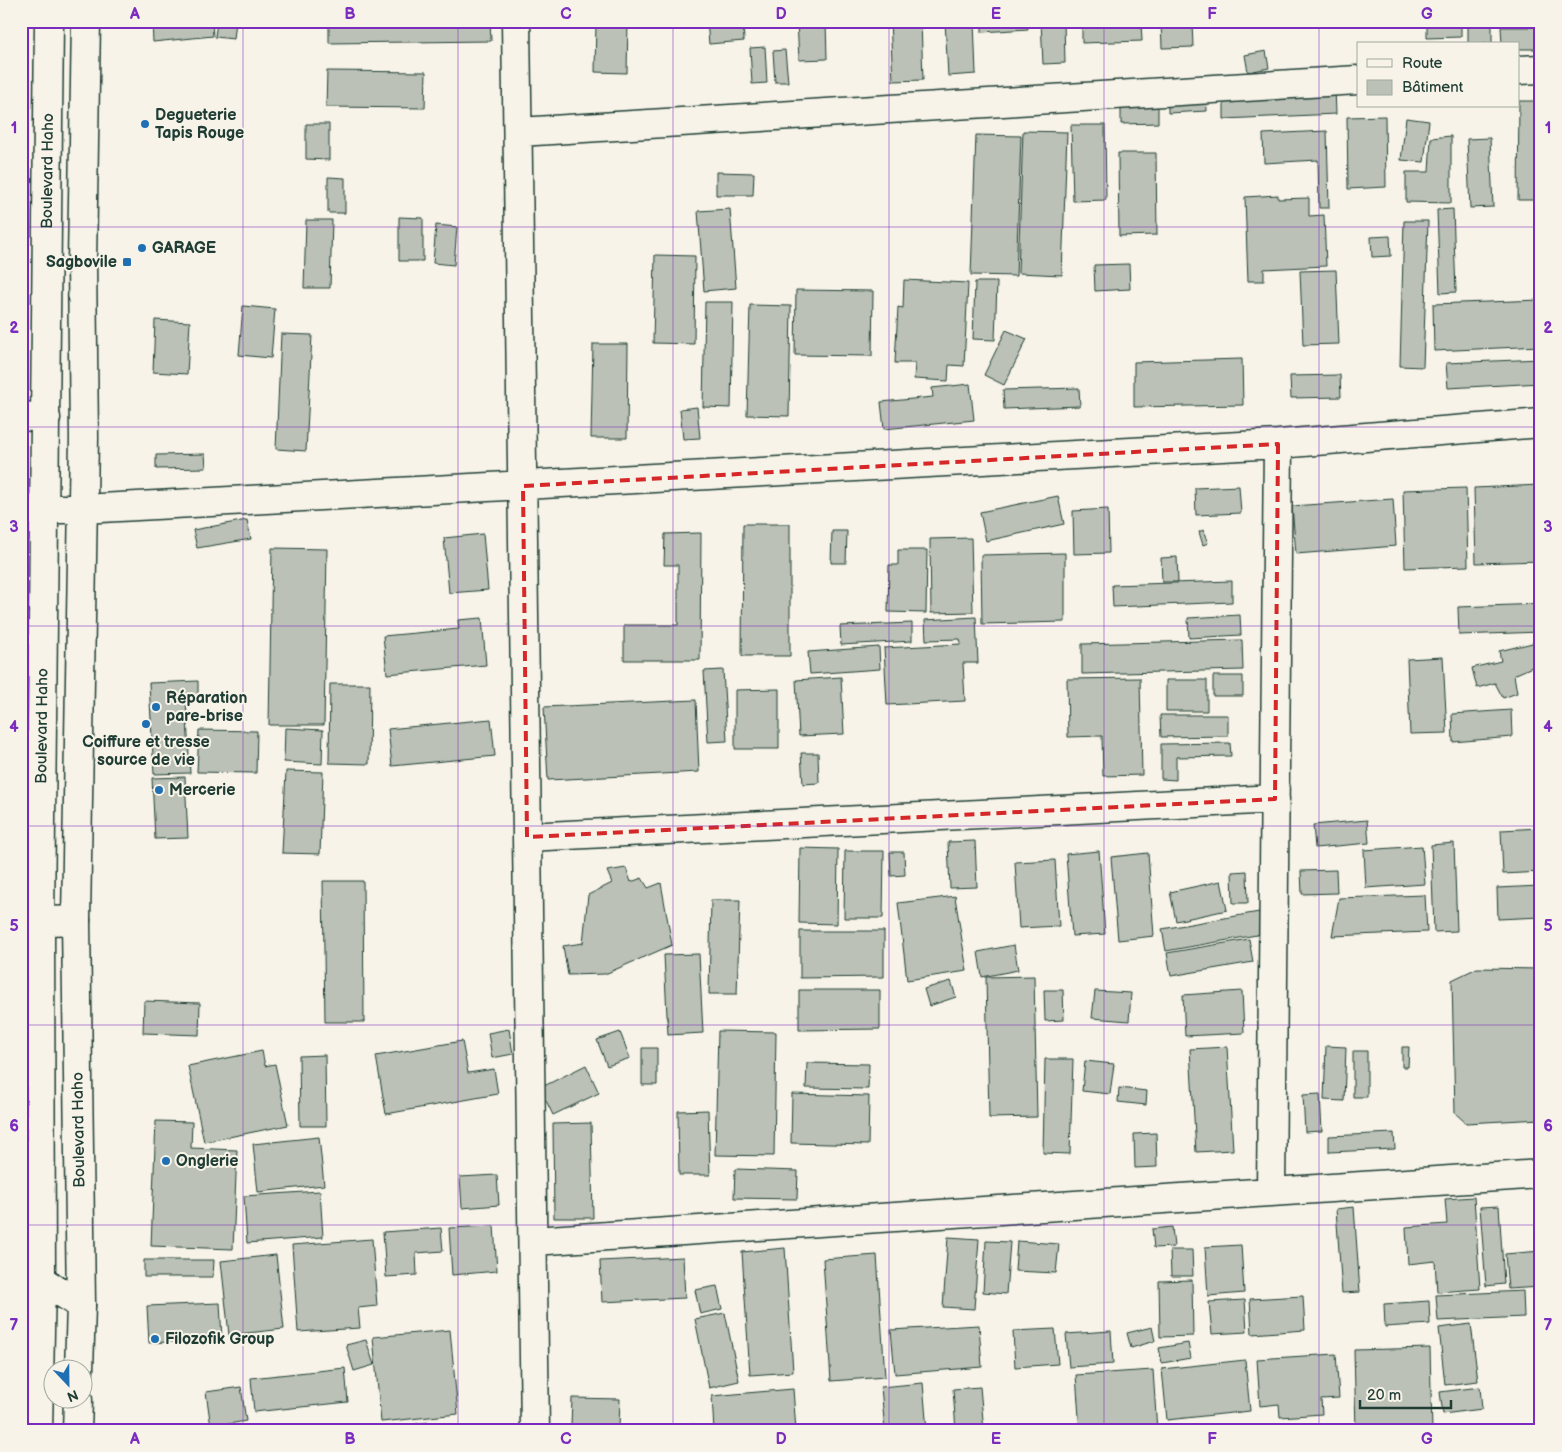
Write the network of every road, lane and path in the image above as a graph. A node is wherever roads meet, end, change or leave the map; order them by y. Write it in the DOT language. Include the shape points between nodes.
graph roads {
  1 [pos="49,21"];
  2 [pos="86,21"];
  3 [pos="516,21"];
  4 [pos="1541,69"];
  5 [pos="1520,70"];
  6 [pos="1357,80"];
  7 [pos="519,132"];
  8 [pos="33,417"];
  9 [pos="1541,423"];
  10 [pos="1278,444"];
  11 [pos="523,486"];
  12 [pos="45,509"];
  13 [pos="82,509"];
  14 [pos="1275,799"];
  15 [pos="527,837"];
  16 [pos="76,920"];
  17 [pos="31,922"];
  18 [pos="1541,1174"];
  19 [pos="1271,1192"];
  20 [pos="533,1241"];
  21 [pos="31,1281"];
  22 [pos="81,1305"];
  23 [pos="79,1360"];
  24 [pos="78,1410"];
  25 [pos="38,1431"];
  26 [pos="77,1431"];
  27 [pos="535,1431"];
  1 -- 8 [label="street, Boulevard Haho"];
  2 -- 13 [label="street, Boulevard Haho"];
  3 -- 7 [label="street"];
  4 -- 5 [label="street"];
  6 -- 7 [label="street"];
  7 -- 11 [label="street"];
  8 -- 12 [label="street, Boulevard Haho"];
  9 -- 10 [label="street"];
  10 -- 11 [label="street"];
  10 -- 14 [label="street"];
  11 -- 13 [label="street"];
  11 -- 15 [label="street"];
  12 -- 13 [label="street"];
  12 -- 17 [label="street, Boulevard Haho"];
  13 -- 16 [label="street, Boulevard Haho"];
  14 -- 15 [label="street"];
  14 -- 19 [label="street"];
  15 -- 20 [label="street"];
  16 -- 17 [label="street"];
  16 -- 22 [label="street, Boulevard Haho"];
  17 -- 21 [label="street, Boulevard Haho"];
  18 -- 19 [label="street"];
  19 -- 20 [label="street"];
  20 -- 27 [label="street"];
  21 -- 22 [label="street"];
  21 -- 25 [label="street, Boulevard Haho"];
  22 -- 23 [label="street, Boulevard Haho"];
  24 -- 26 [label="street"];
}
